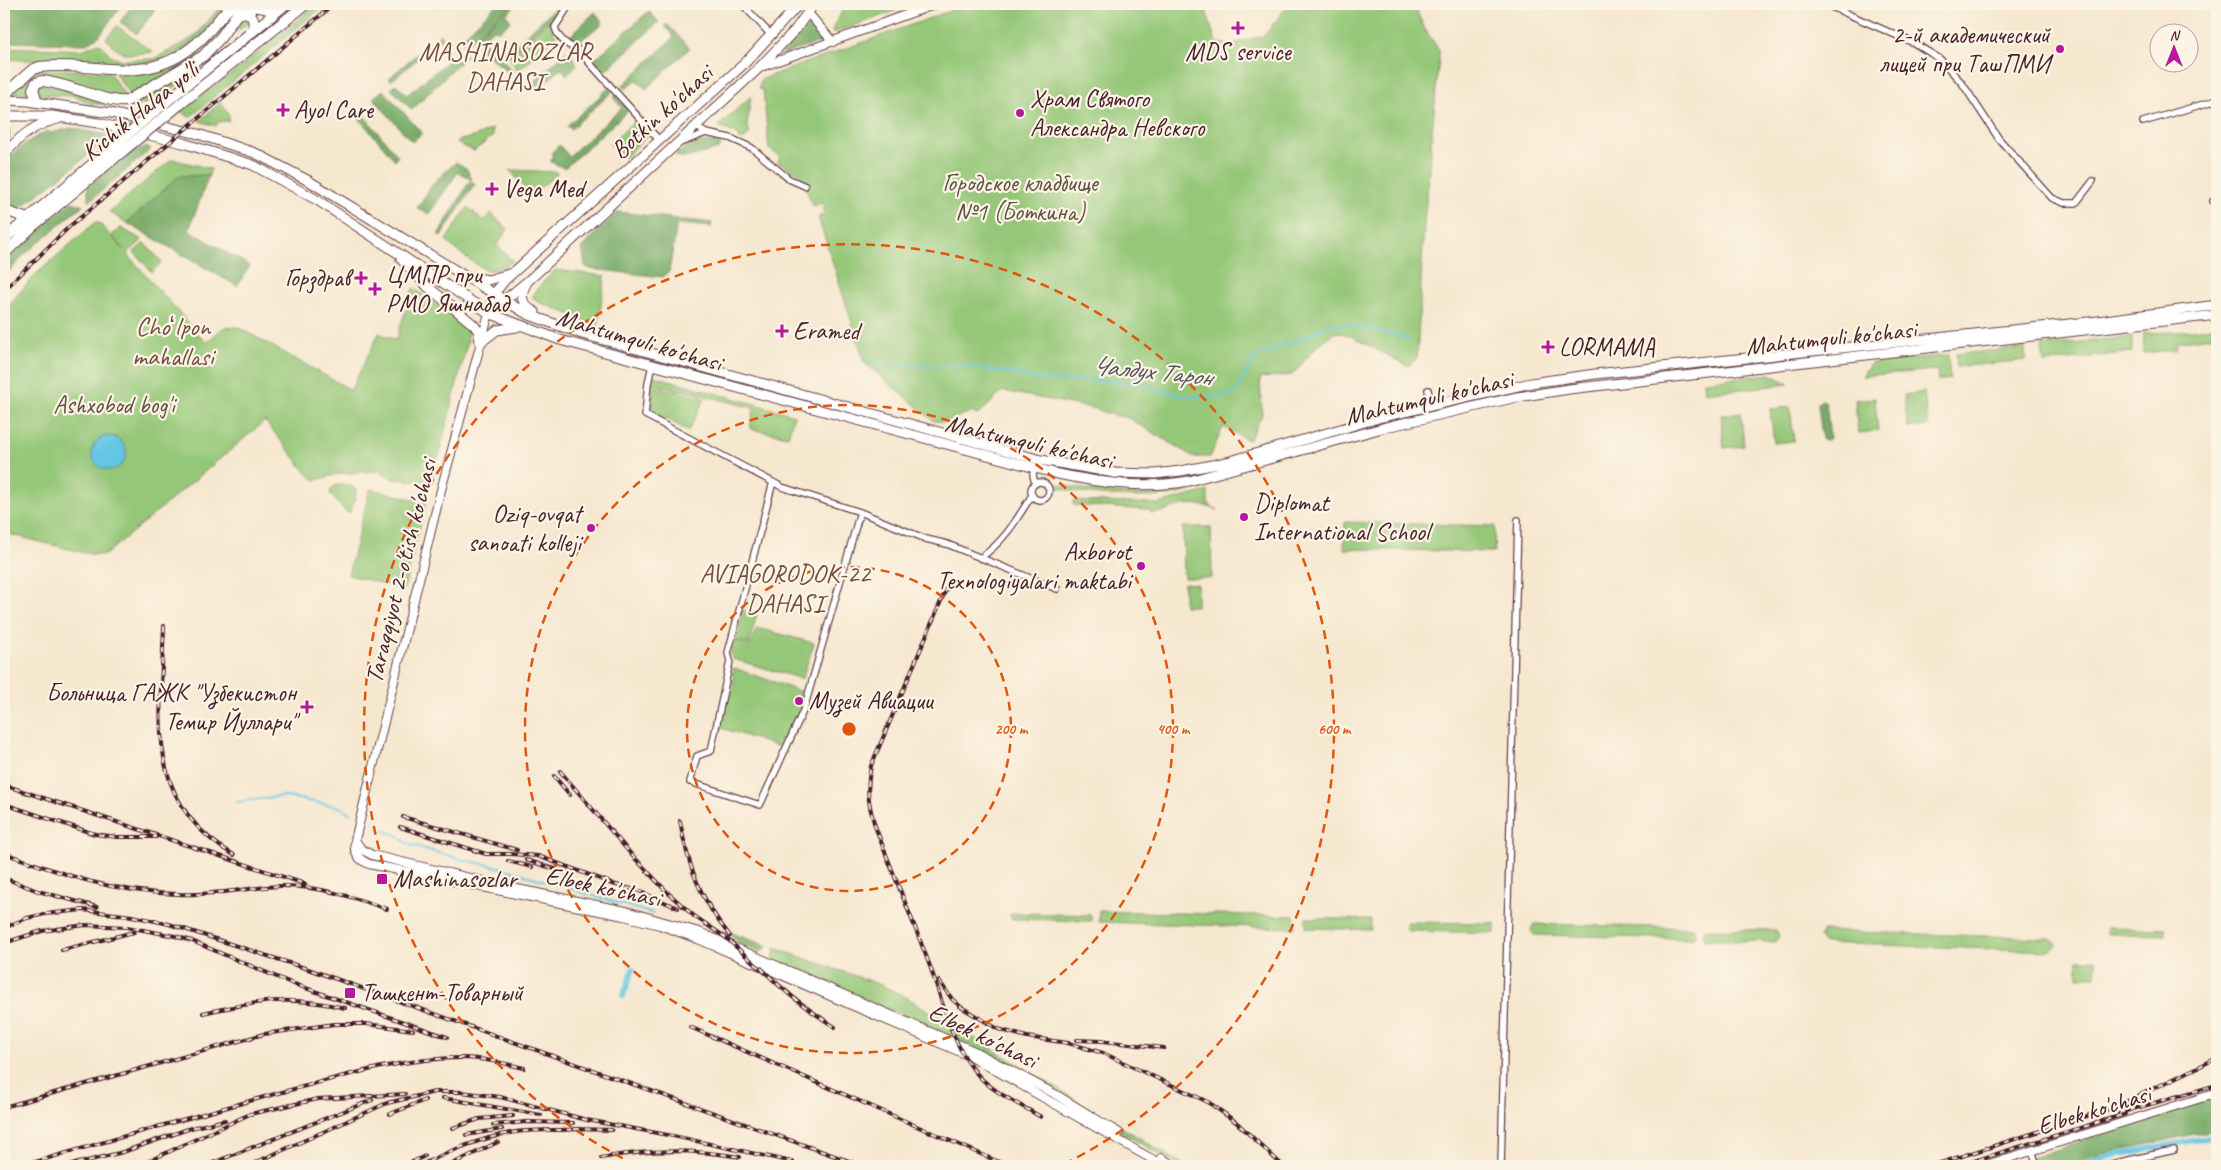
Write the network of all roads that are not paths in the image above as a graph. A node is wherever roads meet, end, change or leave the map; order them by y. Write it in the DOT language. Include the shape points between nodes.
graph roads {
  1 [pos="233,4"];
  2 [pos="286,4"];
  3 [pos="306,4"];
  4 [pos="570,4"];
  5 [pos="742,4"];
  6 [pos="814,4"];
  7 [pos="936,4"];
  8 [pos="1825,4"];
  9 [pos="797,7"];
  10 [pos="276,12"];
  11 [pos="236,16"];
  12 [pos="806,16"];
  13 [pos="252,32"];
  14 [pos="772,36"];
  15 [pos="833,42"];
  16 [pos="759,68"];
  17 [pos="4,95"];
  18 [pos="4,100"];
  19 [pos="2217,100"];
  20 [pos="176,101"];
  21 [pos="37,102"];
  22 [pos="4,116"];
  23 [pos="69,118"];
  24 [pos="2143,122"];
  25 [pos="695,126"];
  26 [pos="4,130"];
  27 [pos="706,133"];
  28 [pos="4,137"];
  29 [pos="660,141"];
  30 [pos="676,145"];
  31 [pos="4,156"];
  32 [pos="2093,181"];
  33 [pos="612,184"];
  34 [pos="805,186"];
  35 [pos="621,194"];
  36 [pos="4,210"];
  37 [pos="29,222"];
  38 [pos="4,239"];
  39 [pos="391,248"];
  40 [pos="4,254"];
  41 [pos="459,272"];
  42 [pos="512,273"];
  43 [pos="529,280"];
  44 [pos="494,295"];
  45 [pos="504,301"];
  46 [pos="2217,305"];
  47 [pos="488,313"];
  48 [pos="2217,315"];
  49 [pos="2112,323"];
  50 [pos="522,327"];
  51 [pos="582,334"];
  52 [pos="480,343"];
  53 [pos="1927,343"];
  54 [pos="637,351"];
  55 [pos="635,360"];
  56 [pos="652,365"];
  57 [pos="1515,386"];
  58 [pos="1428,390"];
  59 [pos="1517,397"];
  60 [pos="1431,405"];
  61 [pos="1035,468"];
  62 [pos="773,482"];
  63 [pos="1035,484"];
  64 [pos="1032,495"];
  65 [pos="860,512"];
  66 [pos="1518,520"];
  67 [pos="980,558"];
  68 [pos="1057,589"];
  69 [pos="355,840"];
  70 [pos="2217,1093"];
  71 [pos="2032,1150"];
  72 [pos="2174,1150"];
  73 [pos="1164,1166"];
  74 [pos="1174,1166"];
  75 [pos="1501,1166"];
  76 [pos="1983,1166"];
  77 [pos="2037,1166"];
  78 [pos="2103,1166"];
  1 -- 17 [label="highway" via="195,44 161,64 138,70 39,67"];
  2 -- 10 [label="highway, Kichik Halqa yo'li"];
  3 -- 20 [label="highway, Kichik Halqa yo'li"];
  4 -- 29 [label="street" via="554,27 556,32 569,46 577,49"];
  5 -- 14 [label="street"];
  6 -- 12 [label="main road"];
  7 -- 15 [label="main road, Botkin ko'chasi"];
  8 -- 32 [label="street" via="1936,56 1962,83 1999,139 2052,198 2076,203"];
  9 -- 12 [label="main road, Botkin ko'chasi"];
  9 -- 14 [label="main road, Botkin ko'chasi"];
  10 -- 11 [label="highway" via="246,7 240,9"];
  10 -- 13 [label="highway, Kichik Halqa yo'li"];
  11 -- 13 [label="highway" via="242,12 250,14 254,22"];
  11 -- 21 [label="highway" via="203,56 130,100 116,101 42,81 33,88"];
  12 -- 15 [label="main road, Botkin ko'chasi"];
  12 -- 16 [label="main road, Botkin ko'chasi"];
  13 -- 20 [label="highway, Kichik Halqa yo'li"];
  14 -- 29 [label="main road, Botkin ko'chasi"];
  15 -- 16 [label="main road, Botkin ko'chasi"];
  16 -- 25 [label="main road, Botkin ko'chasi"];
  18 -- 21 [label="main road, Mahtumquli ko'chasi"];
  19 -- 24 [label="street"];
  20 -- 37 [label="highway, Kichik Halqa yo'li, bridge"];
  21 -- 41 [label="main road, Mahtumquli ko'chasi" via="140,119 256,153 309,181"];
  22 -- 23 [label="main road, Mahtumquli ko'chasi"];
  23 -- 31 [label="main road" via="36,127"];
  23 -- 39 [label="main road, Mahtumquli ko'chasi" via="155,135 253,165 294,185"];
  25 -- 27 [label="street"];
  25 -- 30 [label="main road, Botkin ko'chasi"];
  26 -- 28 [label="highway"];
  27 -- 30 [label="street"];
  27 -- 34 [label="street" via="730,138 752,148 789,179"];
  29 -- 33 [label="main road, Botkin ko'chasi"];
  30 -- 35 [label="main road, Botkin ko'chasi"];
  33 -- 35 [label="main road"];
  33 -- 42 [label="main road, Botkin ko'chasi"];
  35 -- 43 [label="main road, Botkin ko'chasi"];
  36 -- 37 [label="main road"];
  37 -- 38 [label="highway, Kichik Halqa yo'li"];
  37 -- 40 [label="highway, Kichik Halqa yo'li"];
  39 -- 47 [label="main road, Mahtumquli ko'chasi"];
  39 -- 52 [label="main road" via="422,282 474,325"];
  41 -- 42 [label="main road" via="488,280"];
  41 -- 44 [label="main road, Mahtumquli ko'chasi"];
  42 -- 44 [label="main road, Botkin ko'chasi"];
  43 -- 45 [label="main road, Botkin ko'chasi"];
  43 -- 51 [label="main road" via="522,296 526,307"];
  44 -- 45 [label="main road, Mahtumquli ko'chasi"];
  44 -- 47 [label="main road"];
  45 -- 47 [label="main road, Botkin ko'chasi"];
  45 -- 51 [label="main road, Mahtumquli ko'chasi" via="527,314"];
  46 -- 49 [label="main road, Mahtumquli ko'chasi"];
  47 -- 50 [label="main road, Mahtumquli ko'chasi"];
  47 -- 52 [label="main road, Taraqqiyot 2-o'tish ko'chasi"];
  48 -- 49 [label="main road, Mahtumquli ko'chasi"];
  49 -- 53 [label="main road, Mahtumquli ko'chasi"];
  50 -- 52 [label="main road" via="502,328"];
  50 -- 55 [label="main road, Mahtumquli ko'chasi"];
  51 -- 54 [label="main road, Mahtumquli ko'chasi"];
  52 -- 69 [label="main road, Taraqqiyot 2-o'tish ko'chasi"];
  53 -- 57 [label="main road, Mahtumquli ko'chasi" via="1595,374"];
  53 -- 59 [label="main road, Mahtumquli ko'chasi"];
  54 -- 55 [label="main road"];
  54 -- 60 [label="main road, Mahtumquli ko'chasi" via="1052,462 1115,473 1155,474 1201,468"];
  55 -- 56 [label="main road, Mahtumquli ko'chasi"];
  56 -- 61 [label="main road, Mahtumquli ko'chasi"];
  56 -- 62 [label="street" via="645,415"];
  57 -- 59 [label="main road"];
  57 -- 60 [label="main road, Mahtumquli ko'chasi"];
  58 -- 60 [label="street"];
  59 -- 61 [label="main road, Mahtumquli ko'chasi" via="1386,427 1180,483 1113,483"];
  61 -- 63 [label="street"];
  62 -- 65 [label="street"];
  62 -- 65 [label="street" via="728,653 730,661 711,751 697,756 690,782 760,805 804,709"];
  63 -- 64 [label="street"];
  63 -- 64 [label="street" via="1046,484 1048,494 1042,500"];
  64 -- 67 [label="street" via="1003,540"];
  65 -- 67 [label="street"];
  66 -- 75 [label="street"];
  67 -- 68 [label="street"];
  69 -- 73 [label="main road, Elbek ko'chasi" via="356,854 369,864 624,916 698,939 972,1057"];
  69 -- 74 [label="main road, Elbek ko'chasi" via="369,854 626,911 699,932 974,1051"];
  70 -- 71 [label="main road, Elbek ko'chasi"];
  71 -- 76 [label="main road, Elbek ko'chasi"];
  71 -- 77 [label="street"];
  72 -- 78 [label="street"];
}
